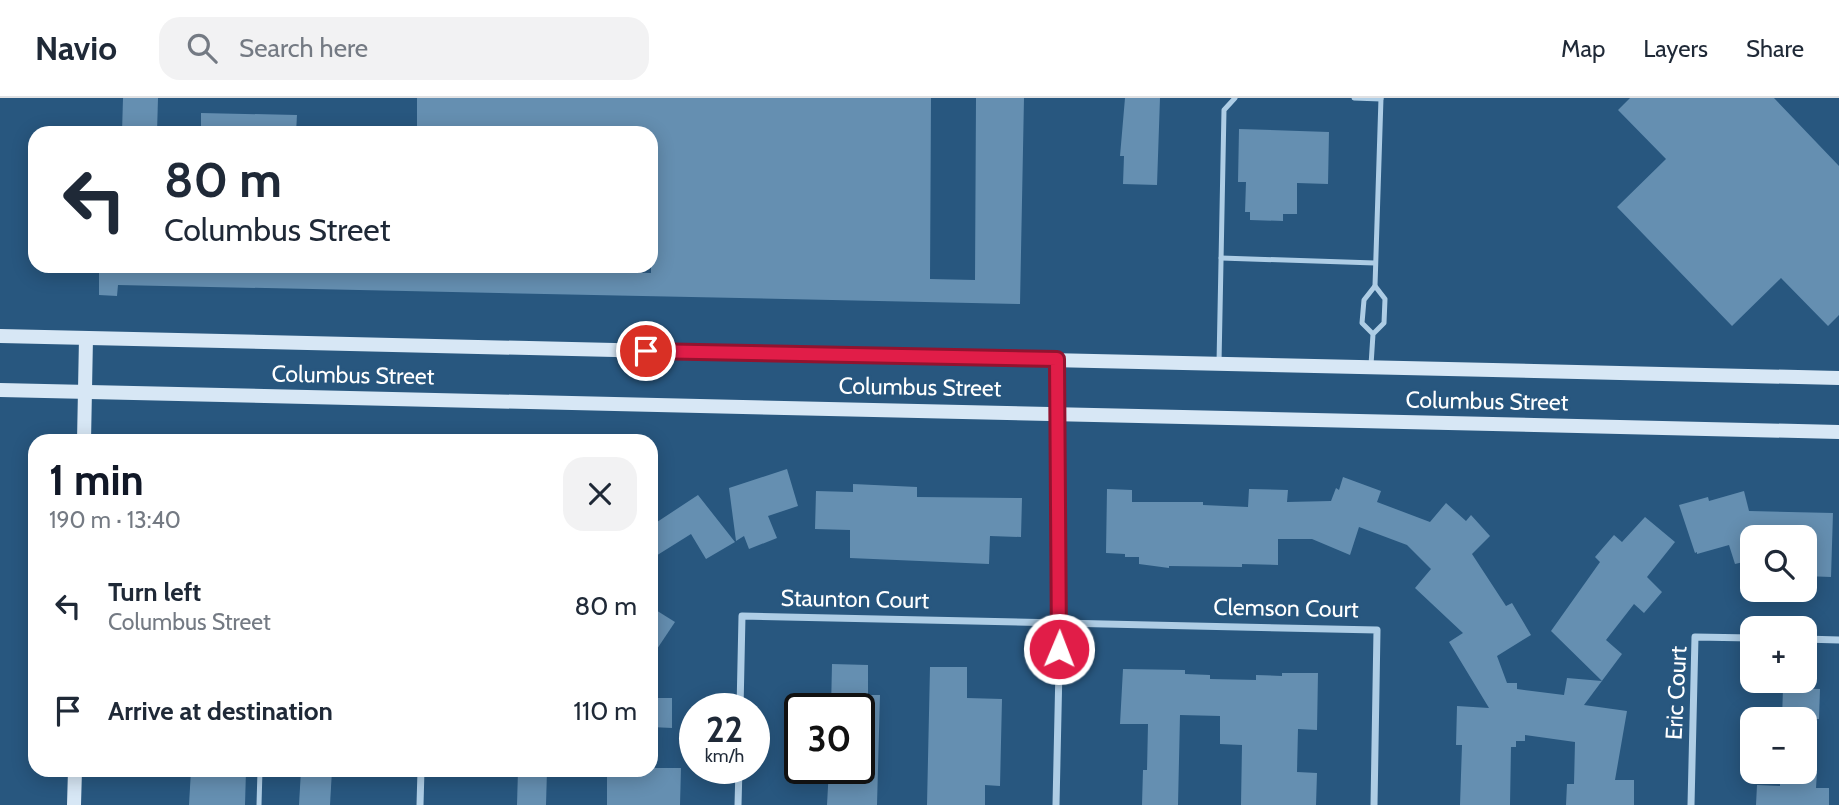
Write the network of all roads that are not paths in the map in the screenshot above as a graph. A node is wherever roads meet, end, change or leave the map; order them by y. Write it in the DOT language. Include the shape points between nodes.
graph roads {
  1 [pos="1235,98"];
  2 [pos="1354,98"];
  3 [pos="1381,98"];
  4 [pos="1221,258"];
  5 [pos="1375,264"];
  6 [pos="1375,286"];
  7 [pos="1373,334"];
  8 [pos="0,336"];
  9 [pos="86,338"];
  10 [pos="1057,359"];
  11 [pos="1219,363"];
  12 [pos="1371,367"];
  13 [pos="1839,377"];
  14 [pos="0,390"];
  15 [pos="86,392"];
  16 [pos="1058,413"];
  17 [pos="1839,432"];
  18 [pos="84,434"];
  19 [pos="1060,623"];
  20 [pos="1740,638"];
  21 [pos="1817,639"];
  22 [pos="1839,640"];
  23 [pos="740,693"];
  24 [pos="75,777"];
  25 [pos="260,777"];
  26 [pos="421,777"];
  27 [pos="739,784"];
  28 [pos="74,805"];
  29 [pos="259,805"];
  30 [pos="420,805"];
  31 [pos="738,805"];
  32 [pos="1056,805"];
  33 [pos="1374,805"];
  34 [pos="1691,805"];
  1 -- 4 [label="lane" via="1224,110"];
  2 -- 3 [label="lane"];
  3 -- 5 [label="lane"];
  4 -- 5 [label="lane"];
  4 -- 11 [label="lane"];
  5 -- 6 [label="lane"];
  6 -- 7 [label="lane" via="1385,299 1384,323"];
  6 -- 7 [label="lane" via="1364,300 1362,323"];
  7 -- 12 [label="lane"];
  8 -- 9 [label="main road, Columbus Street"];
  9 -- 10 [label="main road, Columbus Street"];
  9 -- 15 [label="main road"];
  10 -- 11 [label="main road, Columbus Street"];
  10 -- 16 [label="street"];
  11 -- 12 [label="main road, Columbus Street"];
  12 -- 13 [label="main road, Columbus Street"];
  14 -- 15 [label="main road, Columbus Street"];
  15 -- 16 [label="main road, Columbus Street"];
  15 -- 18 [label="main road"];
  16 -- 17 [label="main road, Columbus Street"];
  16 -- 19 [label="street"];
  19 -- 23 [label="street, Staunton Court" via="742,616"];
  19 -- 32 [label="street"];
  19 -- 33 [label="street, Clemson Court" via="1377,630"];
  20 -- 34 [label="street, Eric Court" via="1695,637"];
  21 -- 22 [label="street"];
  24 -- 28 [label="main road"];
  25 -- 29 [label="lane"];
  26 -- 30 [label="street"];
  27 -- 31 [label="street"];
}
